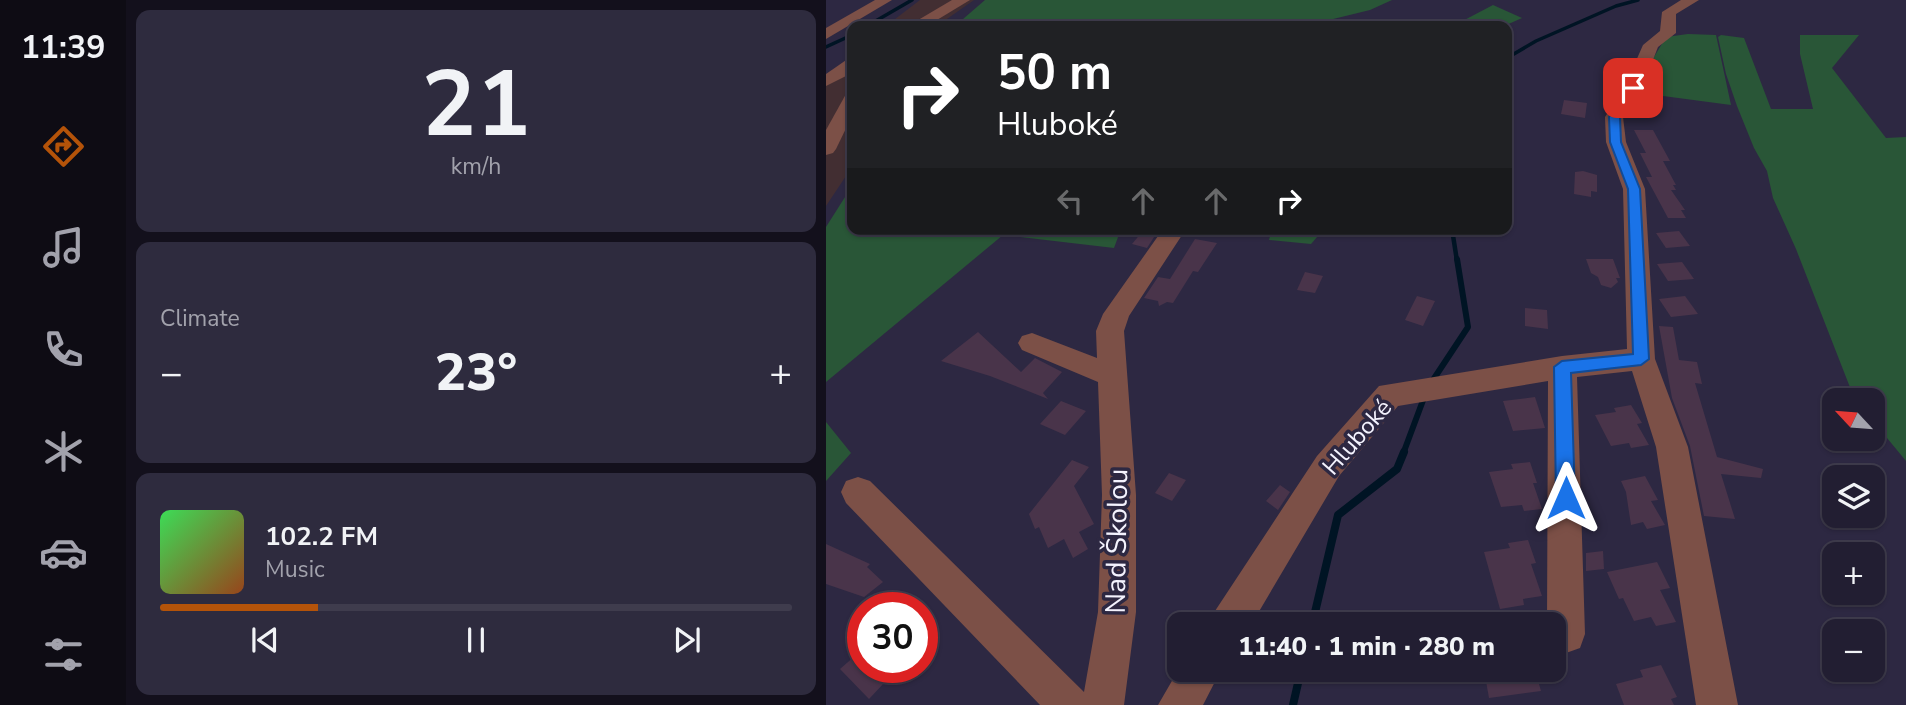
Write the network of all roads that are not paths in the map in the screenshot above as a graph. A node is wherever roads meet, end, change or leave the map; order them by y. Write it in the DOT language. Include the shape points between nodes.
graph roads {
  1 [pos="885,0"];
  2 [pos="941,0"];
  3 [pos="963,0"];
  4 [pos="1692,0"];
  5 [pos="920,20"];
  6 [pos="856,21"];
  7 [pos="847,69"];
  8 [pos="826,81"];
  9 [pos="847,108"];
  10 [pos="826,149"];
  11 [pos="1171,235"];
  12 [pos="1032,343"];
  13 [pos="1641,359"];
  14 [pos="1562,367"];
  15 [pos="1113,376"];
  16 [pos="858,492"];
  17 [pos="1237,612"];
  18 [pos="1566,612"];
  19 [pos="1193,682"];
  20 [pos="1069,705"];
  21 [pos="1104,705"];
  22 [pos="1179,705"];
  23 [pos="1717,705"];
  1 -- 6 [label="street"];
  2 -- 5 [label="street"];
  3 -- 5 [label="street"];
  4 -- 13 [label="street" via="1669,12 1668,33 1651,45 1633,88 1614,117 1616,142 1634,189"];
  7 -- 8 [label="street"];
  9 -- 10 [label="street"];
  11 -- 15 [label="street, Nad Školou" via="1116,314 1110,331"];
  12 -- 15 [label="street"];
  13 -- 14 [label="street, Hluboké"];
  13 -- 23 [label="street" via="1672,447"];
  14 -- 17 [label="street, Hluboké" via="1389,395 1328,466"];
  14 -- 18 [label="street"];
  15 -- 21 [label="street, Nad Školou" via="1119,495 1117,612"];
  16 -- 20 [label="street"];
  19 -- 22 [label="street"];
}
